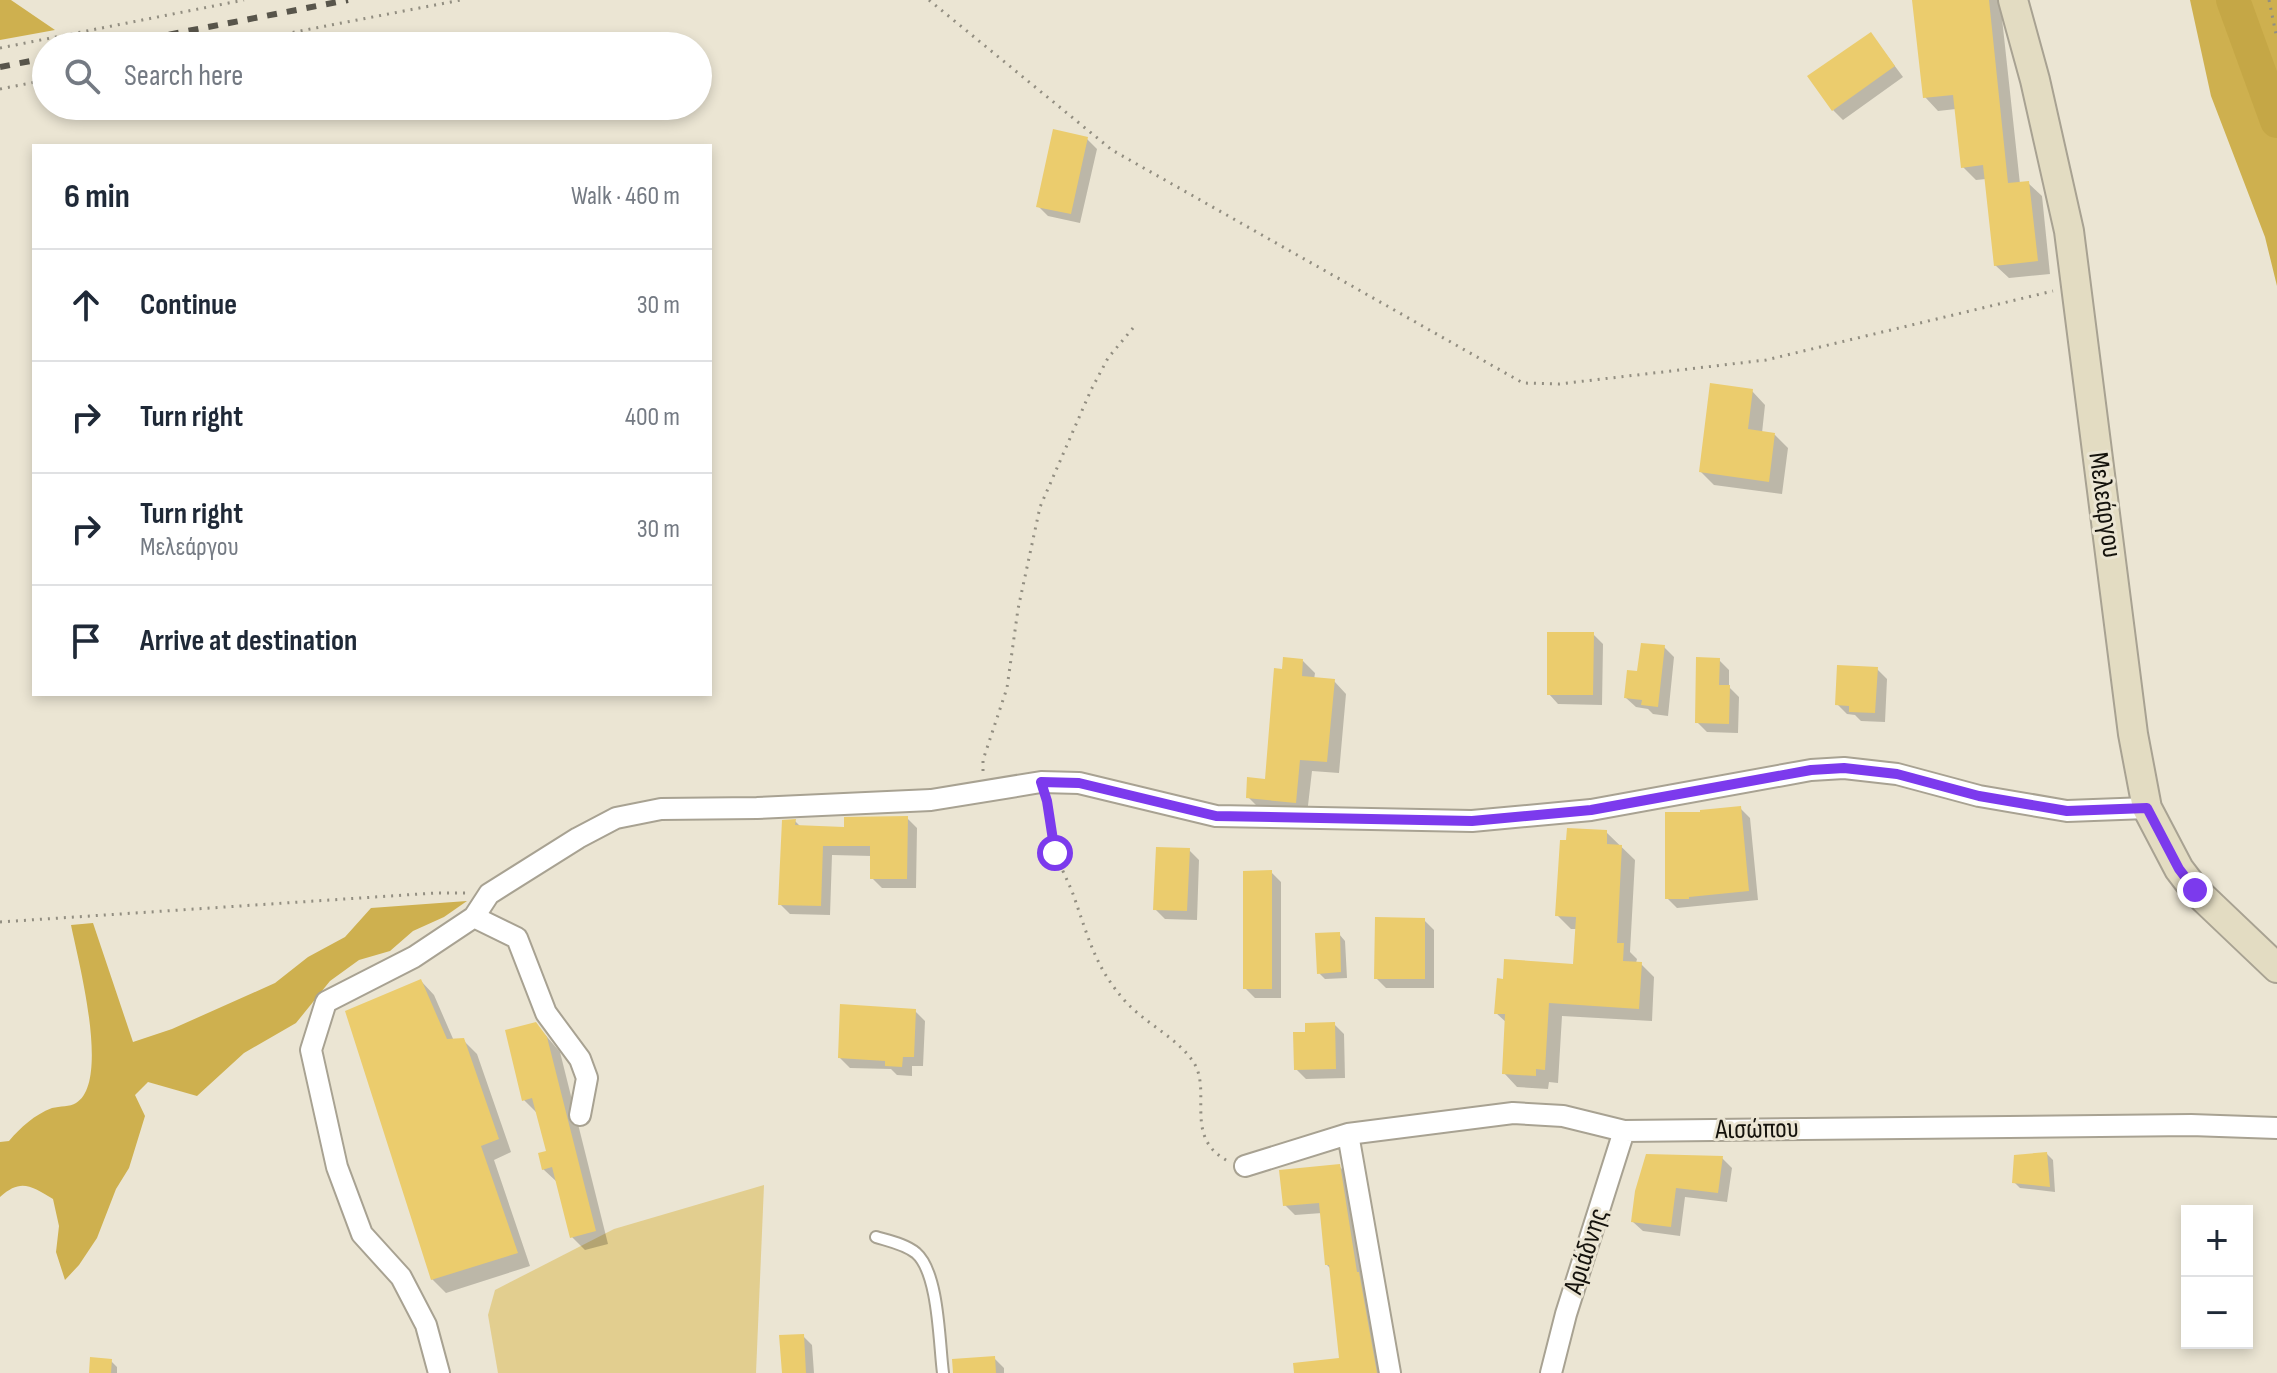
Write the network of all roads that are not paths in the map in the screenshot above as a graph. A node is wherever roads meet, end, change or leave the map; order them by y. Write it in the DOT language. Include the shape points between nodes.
graph roads {
  1 [pos="2013,0"];
  2 [pos="2147,808"];
  3 [pos="474,917"];
  4 [pos="2277,968"];
  5 [pos="580,1115"];
  6 [pos="2277,1128"];
  7 [pos="1624,1131"];
  8 [pos="1348,1134"];
  9 [pos="1245,1166"];
  10 [pos="876,1237"];
  11 [pos="439,1373"];
  12 [pos="943,1373"];
  13 [pos="1390,1373"];
  14 [pos="1551,1373"];
  1 -- 2 [label="street, Μελεάργου" via="2062,201 2076,285"];
  2 -- 3 [label="street" via="2067,811 1979,796 1897,774 1844,768 1591,810 1472,821 1216,816 1079,783 1041,782 931,800 661,809 616,818 489,894"];
  2 -- 4 [label="street, Μελεάργου" via="2195,890"];
  3 -- 5 [label="street" via="517,938 546,1013 580,1059 587,1078"];
  3 -- 11 [label="street" via="414,957 326,1002 311,1050 337,1167 362,1234 401,1277 426,1325"];
  6 -- 7 [label="street, Αισώπου"];
  7 -- 8 [label="street, Αισώπου" via="1563,1116 1513,1113"];
  7 -- 14 [label="street, Αριάδνης"];
  8 -- 9 [label="street, Αισώπου"];
  8 -- 13 [label="street"];
  10 -- 12 [label="lane" via="910,1249 924,1262"];
}
